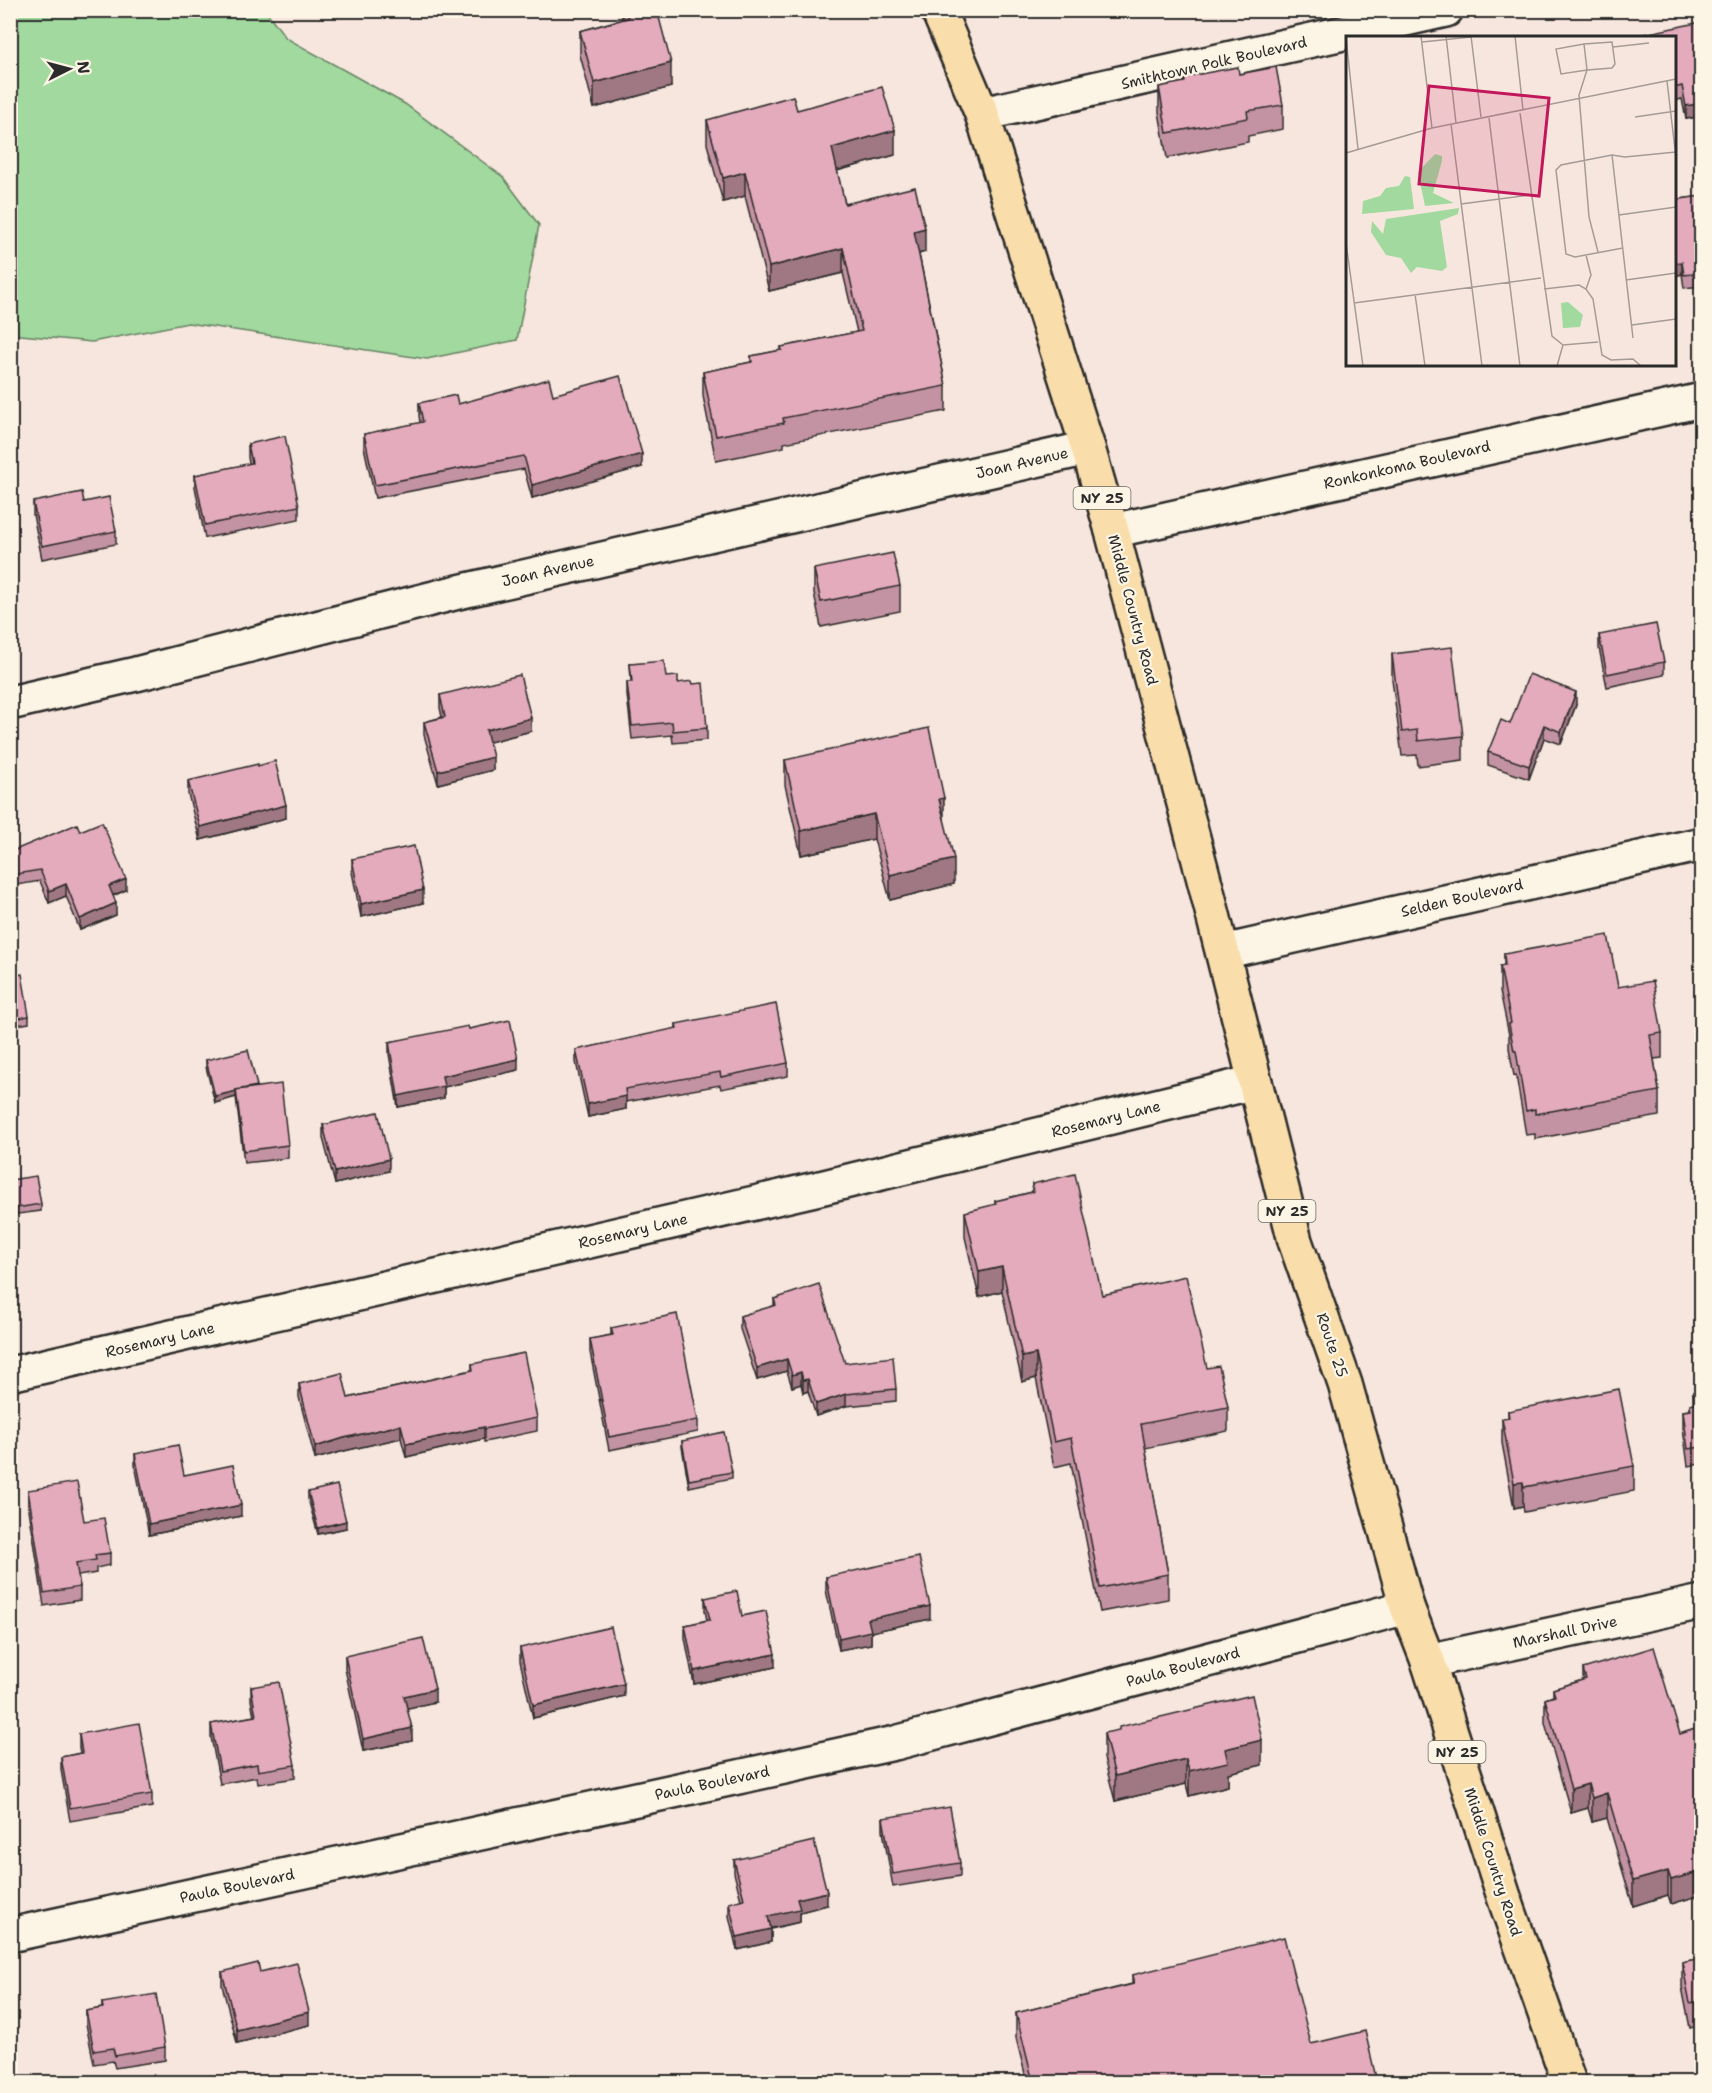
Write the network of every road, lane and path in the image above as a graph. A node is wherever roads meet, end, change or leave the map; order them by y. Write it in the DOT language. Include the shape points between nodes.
graph roads {
  1 [pos="938,10"];
  2 [pos="1446,10"];
  3 [pos="982,114"];
  4 [pos="1701,400"];
  5 [pos="1088,448"];
  6 [pos="1112,531"];
  7 [pos="10,703"];
  8 [pos="1701,844"];
  9 [pos="1223,952"];
  10 [pos="1255,1082"];
  11 [pos="10,1374"];
  12 [pos="1701,1602"];
  13 [pos="1407,1607"];
  14 [pos="1428,1661"];
  15 [pos="10,1935"];
  16 [pos="1569,2082"];
  1 -- 3 [label="main road, Middle Country Road / NY 25"];
  2 -- 3 [label="street, Smithtown Polk Boulevard"];
  3 -- 5 [label="main road, Middle Country Road / NY 25"];
  4 -- 6 [label="street, Ronkonkoma Boulevard"];
  5 -- 6 [label="main road, Middle Country Road / NY 25"];
  5 -- 7 [label="street, Joan Avenue" via="454,593"];
  6 -- 9 [label="main road, Middle Country Road / NY 25"];
  8 -- 9 [label="street, Selden Boulevard"];
  9 -- 10 [label="main road, Middle Country Road / NY 25"];
  10 -- 11 [label="street, Rosemary Lane" via="824,1187"];
  10 -- 13 [label="main road, Route 25 / NY 25" via="1295,1241 1345,1384"];
  12 -- 14 [label="street, Marshall Drive"];
  13 -- 14 [label="main road, Middle Country Road / NY 25"];
  13 -- 15 [label="street, Paula Boulevard" via="895,1743"];
  14 -- 16 [label="main road, Middle Country Road / NY 25"];
}
